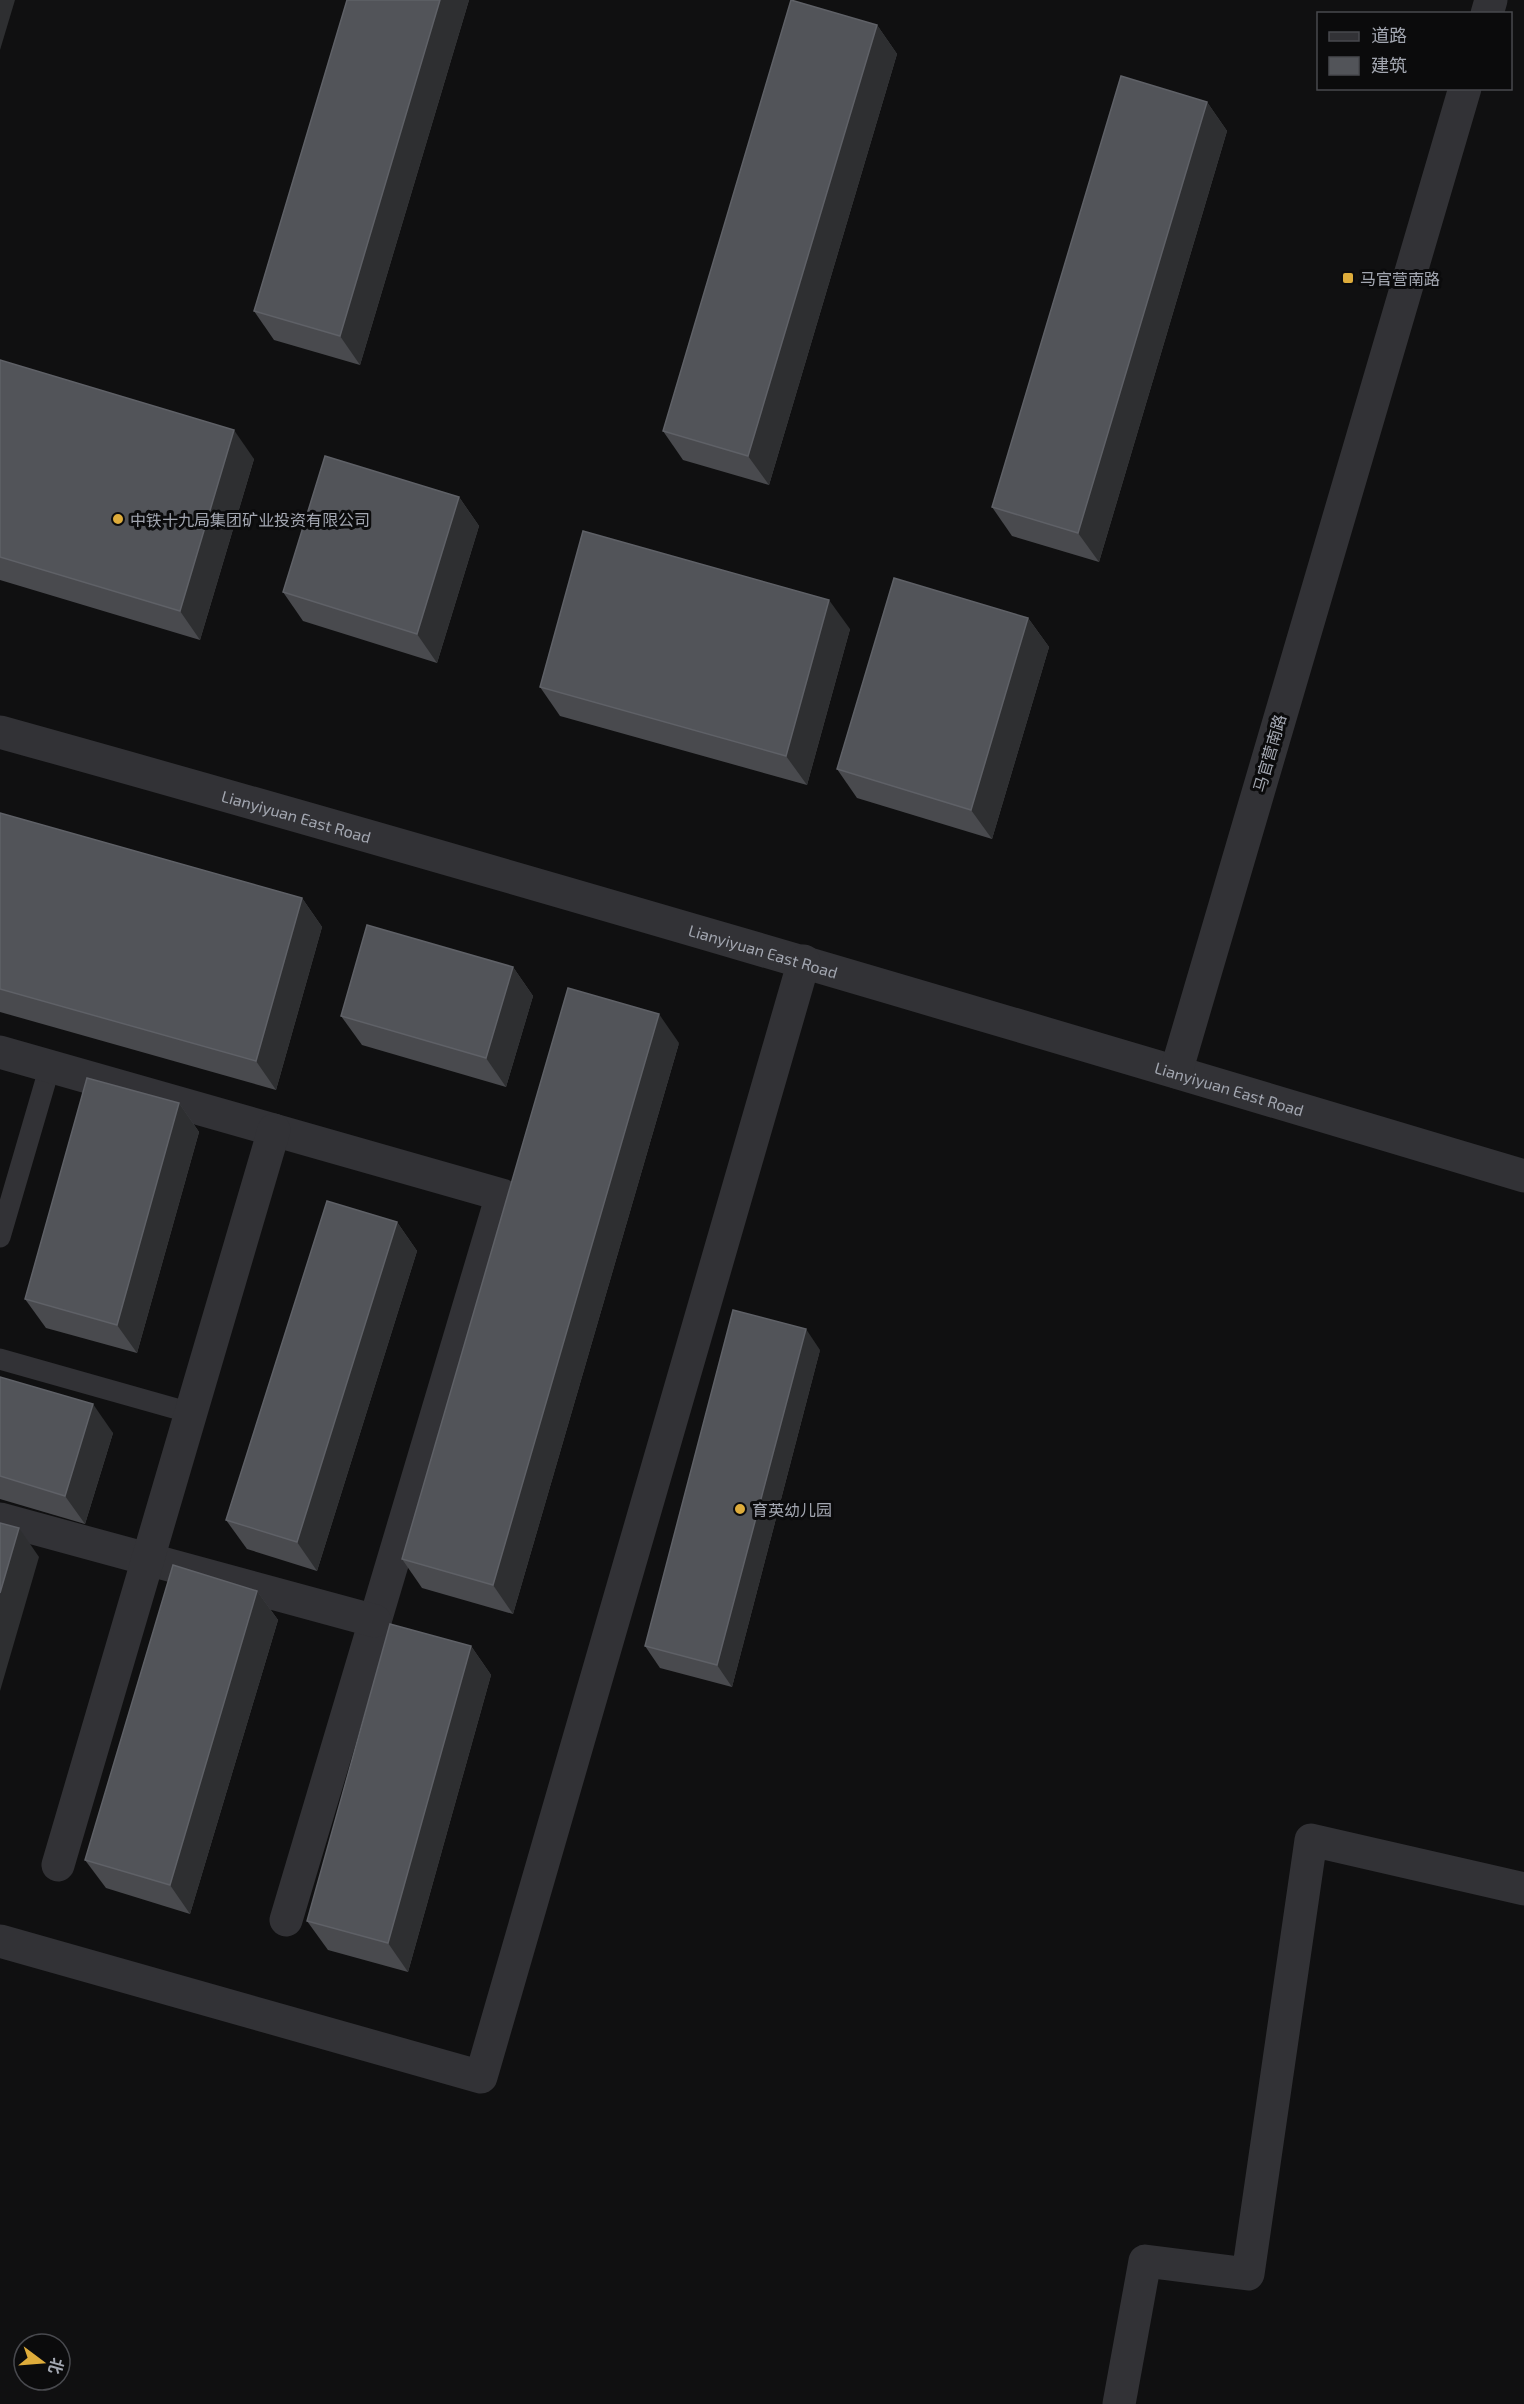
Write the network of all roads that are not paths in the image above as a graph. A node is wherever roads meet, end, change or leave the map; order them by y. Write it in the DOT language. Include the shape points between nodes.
graph roads {
  1 [pos="1463,90"];
  2 [pos="0,732"];
  3 [pos="804,961"];
  4 [pos="0,1052"];
  5 [pos="50,1066"];
  6 [pos="1176,1072"];
  7 [pos="274,1130"];
  8 [pos="1524,1176"];
  9 [pos="0,1237"];
  10 [pos="0,1359"];
  11 [pos="191,1413"];
  12 [pos="0,1519"];
  13 [pos="148,1559"];
  14 [pos="375,1621"];
  15 [pos="58,1865"];
  16 [pos="1524,1889"];
  17 [pos="286,1920"];
  18 [pos="0,1941"];
  19 [pos="1119,2404"];
  1 -- 6 [label="street, 马官营南路"];
  2 -- 3 [label="street, Lianyiyuan East Road"];
  3 -- 6 [label="street, Lianyiyuan East Road"];
  3 -- 18 [label="street" via="481,2077"];
  4 -- 5 [label="street"];
  5 -- 7 [label="street"];
  5 -- 9 [label="lane"];
  6 -- 8 [label="street, Lianyiyuan East Road"];
  7 -- 11 [label="street"];
  7 -- 14 [label="street" via="502,1195"];
  10 -- 11 [label="lane"];
  11 -- 13 [label="street"];
  12 -- 13 [label="street"];
  13 -- 14 [label="street"];
  13 -- 15 [label="street"];
  14 -- 17 [label="street"];
  16 -- 19 [label="street" via="1311,1840 1248,2274 1145,2261"];
}
